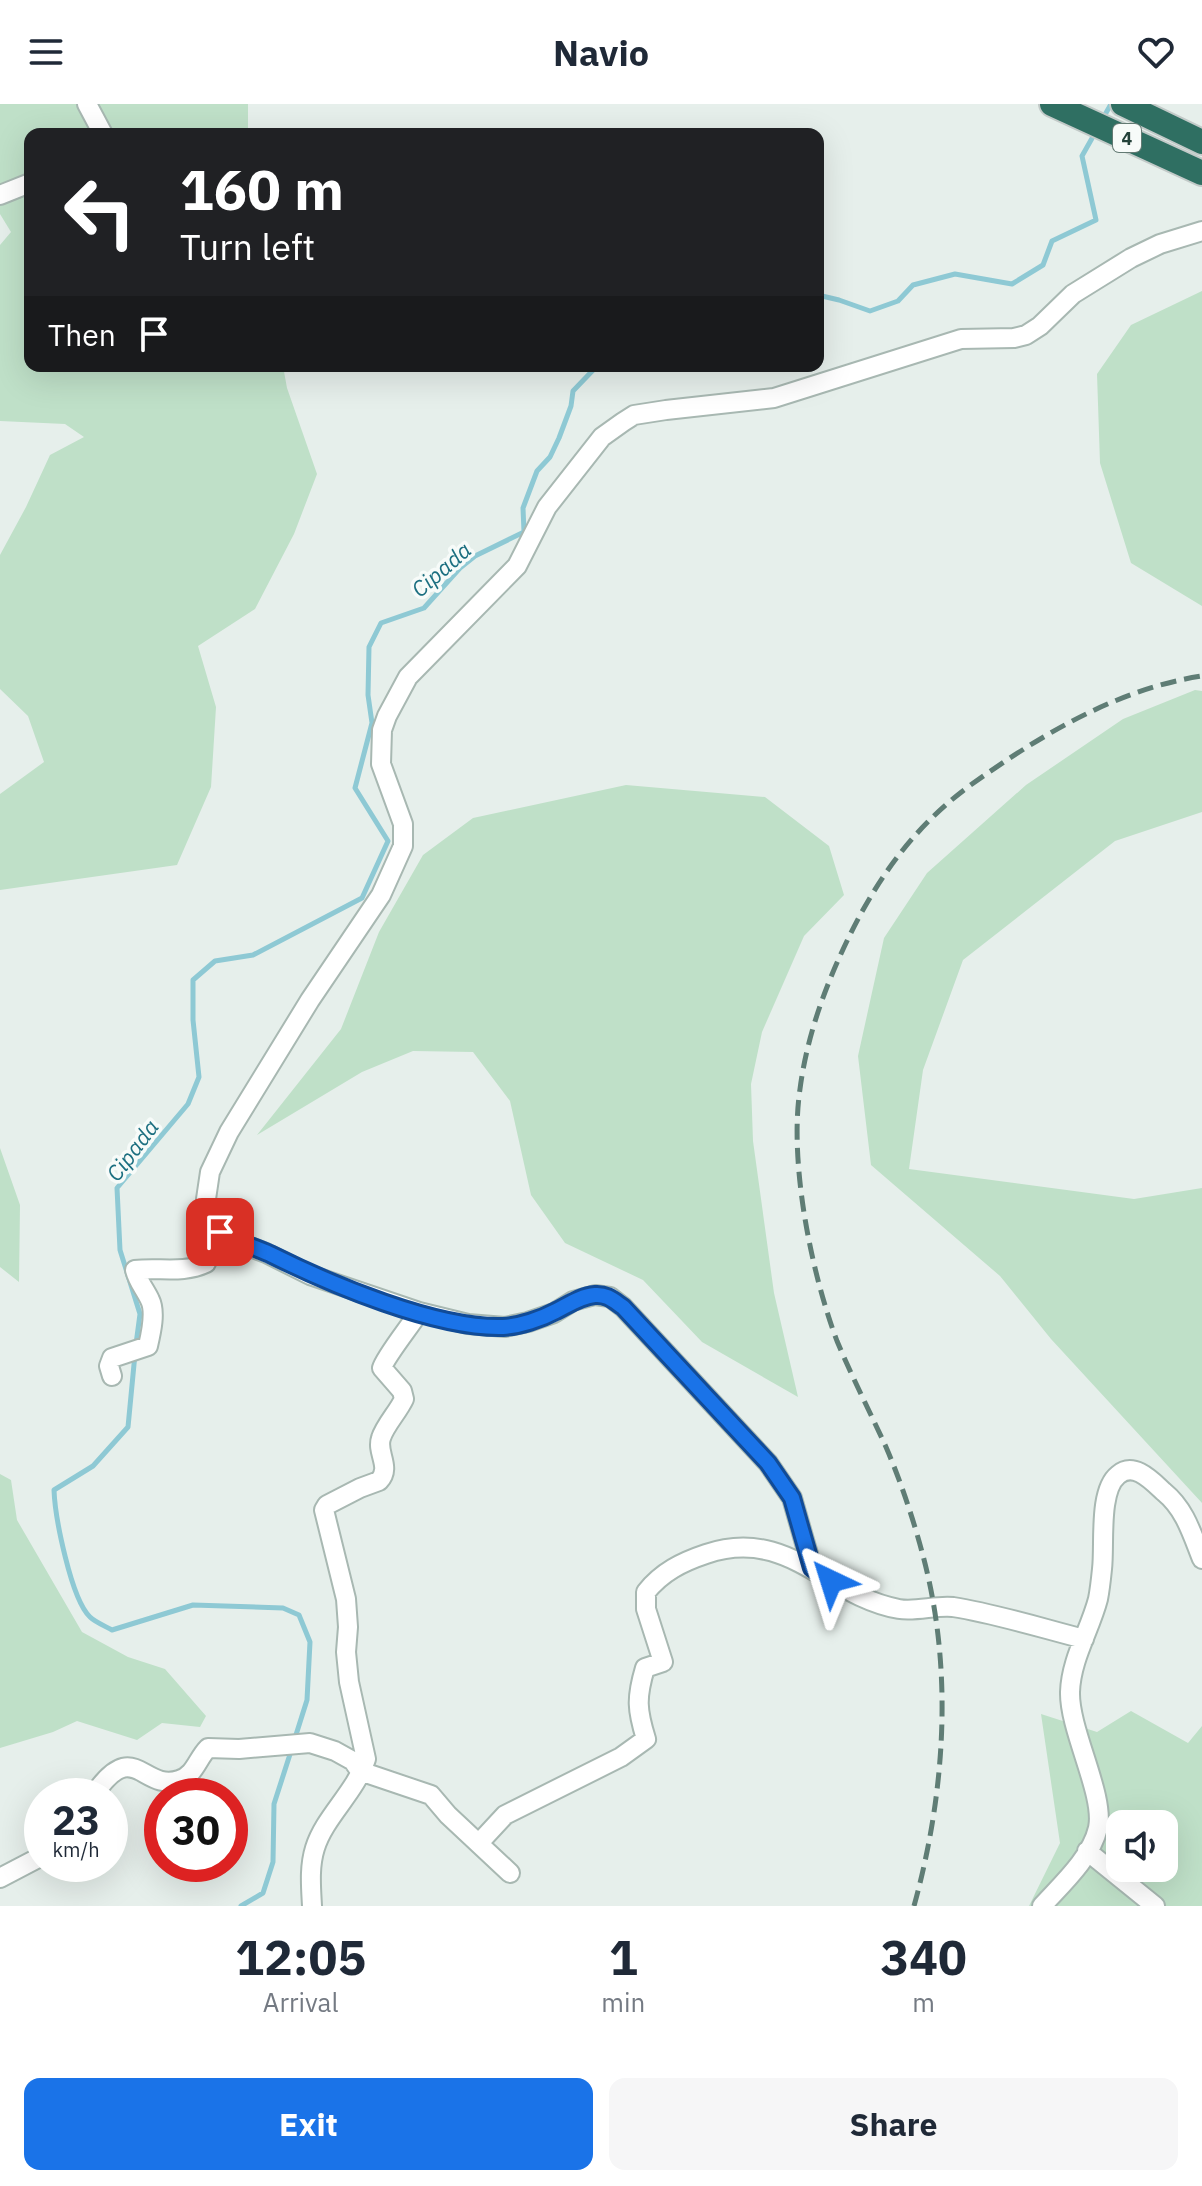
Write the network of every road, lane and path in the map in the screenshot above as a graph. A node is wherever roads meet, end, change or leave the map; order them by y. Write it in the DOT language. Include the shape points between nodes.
graph roads {
  1 [pos="87,104"];
  2 [pos="1052,104"];
  3 [pos="1123,104"];
  4 [pos="101,128"];
  5 [pos="1202,142"];
  6 [pos="1202,173"];
  7 [pos="24,185"];
  8 [pos="0,195"];
  9 [pos="1202,231"];
  10 [pos="216,1225"];
  11 [pos="419,1312"];
  12 [pos="112,1376"];
  13 [pos="1202,1559"];
  14 [pos="812,1568"];
  15 [pos="1084,1639"];
  16 [pos="360,1771"];
  17 [pos="107,1778"];
  18 [pos="479,1843"];
  19 [pos="1087,1851"];
  20 [pos="24,1865"];
  21 [pos="510,1873"];
  22 [pos="0,1878"];
  23 [pos="312,1906"];
  24 [pos="1042,1906"];
  25 [pos="1155,1906"];
  1 -- 4 [label="street"];
  2 -- 6 [label="highway, 4"];
  3 -- 5 [label="highway, 4"];
  7 -- 8 [label="street"];
  9 -- 10 [label="street" via="1131,258 1073,294 1026,335 961,339 774,398 634,415 602,437 547,507 517,566 408,677 387,716 381,764 403,824 403,846 381,895 223,1145 210,1172 206,1199"];
  10 -- 11 [label="street" via="232,1240 310,1275"];
  10 -- 12 [label="street" via="206,1263 135,1270 152,1307 150,1337 146,1347 112,1358"];
  11 -- 14 [label="street" via="505,1327 554,1313 573,1301 610,1297 768,1463 792,1498"];
  11 -- 16 [label="street" via="383,1363 404,1395 380,1441 383,1476 324,1510 346,1599 349,1682 366,1759"];
  13 -- 15 [label="street" via="1174,1500 1144,1475 1121,1472 1108,1495 1098,1599"];
  14 -- 15 [label="street" via="850,1593 900,1609 951,1607"];
  14 -- 18 [label="street" via="755,1547 722,1548 659,1576 645,1601 663,1662 645,1668 638,1690 637,1712 646,1739 505,1815"];
  15 -- 19 [label="street" via="1070,1691 1097,1803 1099,1825"];
  16 -- 17 [label="street" via="335,1751 304,1743 208,1748 190,1774 178,1780 130,1767 113,1770"];
  16 -- 18 [label="street" via="431,1795"];
  16 -- 23 [label="street" via="314,1851"];
  18 -- 21 [label="street"];
  19 -- 24 [label="street"];
  19 -- 25 [label="street"];
  20 -- 22 [label="street"];
}
